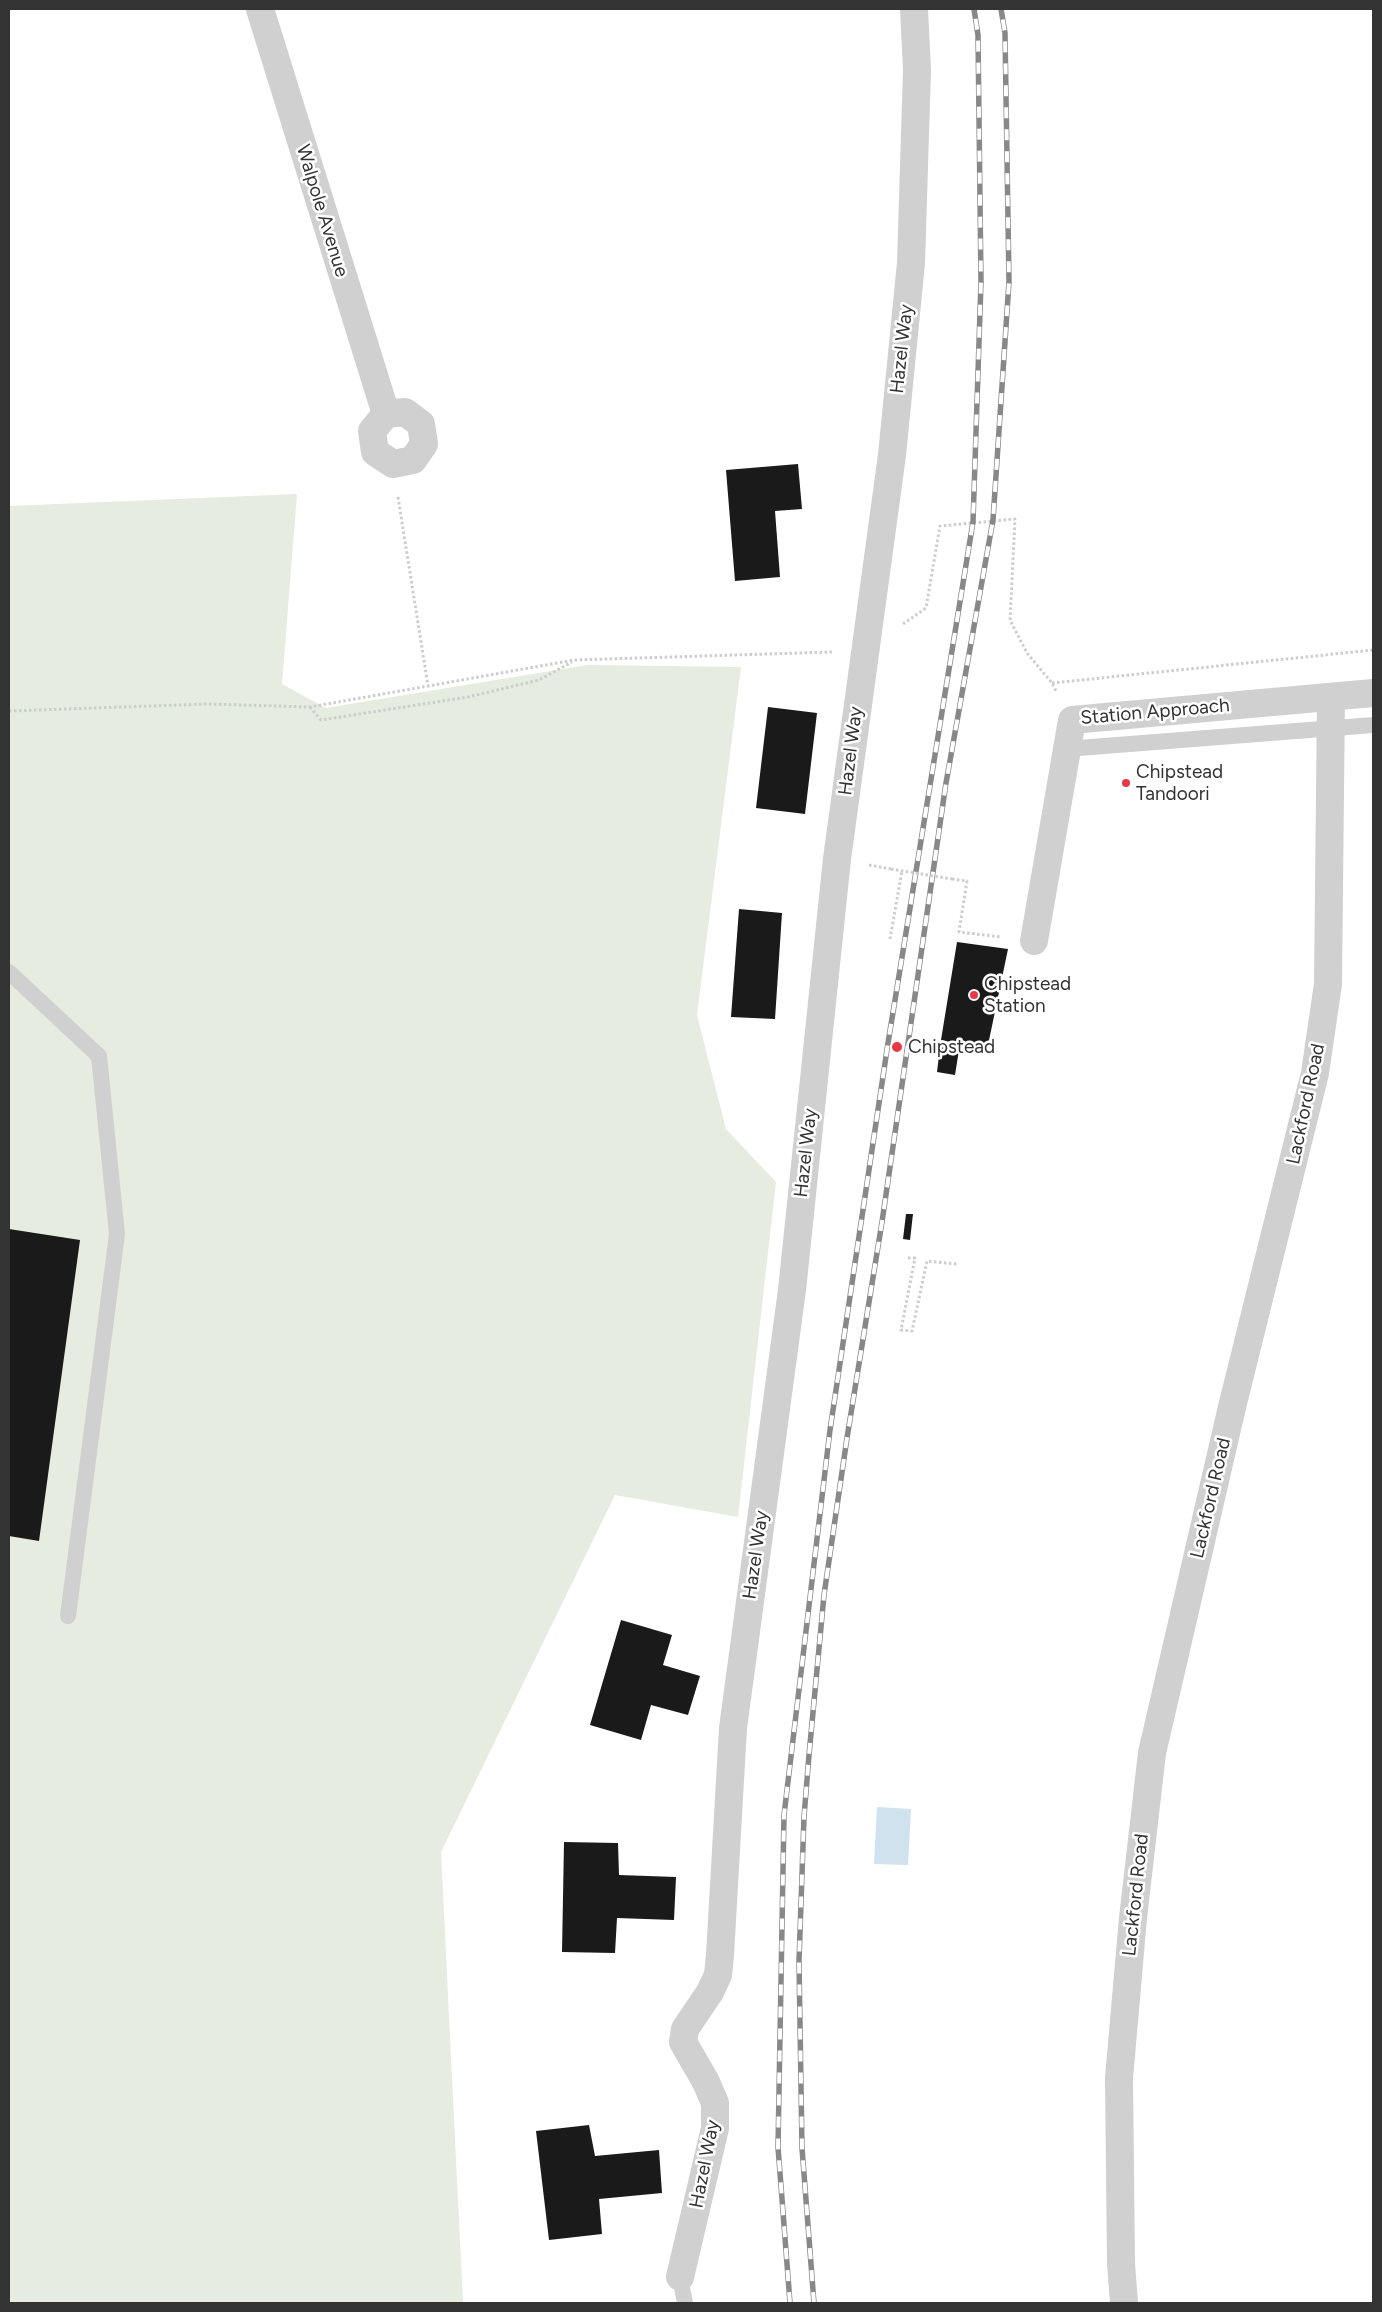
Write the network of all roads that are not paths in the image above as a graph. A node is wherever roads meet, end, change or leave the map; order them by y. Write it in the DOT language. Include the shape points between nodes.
graph roads {
  1 [pos="260,9"];
  2 [pos="914,9"];
  3 [pos="386,414"];
  4 [pos="1373,693"];
  5 [pos="1331,697"];
  6 [pos="1373,725"];
  7 [pos="1331,730"];
  8 [pos="1066,749"];
  9 [pos="1034,941"];
  10 [pos="9,972"];
  11 [pos="68,1616"];
  12 [pos="683,2290"];
  13 [pos="1124,2303"];
  1 -- 3 [label="street, Walpole Avenue"];
  2 -- 12 [label="street, Hazel Way" via="917,70 911,262 892,455 837,859 792,1290 733,1728 718,1975 685,2029 683,2042 715,2103 715,2128"];
  3 -- 3 [label="street" via="372,431 376,452 393,464 413,460 424,444 421,424 405,412"];
  4 -- 5 [label="street, Station Approach"];
  5 -- 7 [label="street, Lackford Road"];
  5 -- 8 [label="street, Station Approach" via="1072,720"];
  6 -- 7 [label="lane"];
  7 -- 8 [label="lane"];
  7 -- 13 [label="street, Lackford Road" via="1328,984 1316,1073 1232,1407 1152,1752 1119,2078"];
  8 -- 9 [label="street, Station Approach"];
  10 -- 11 [label="lane" via="99,1056 117,1234"];
}
